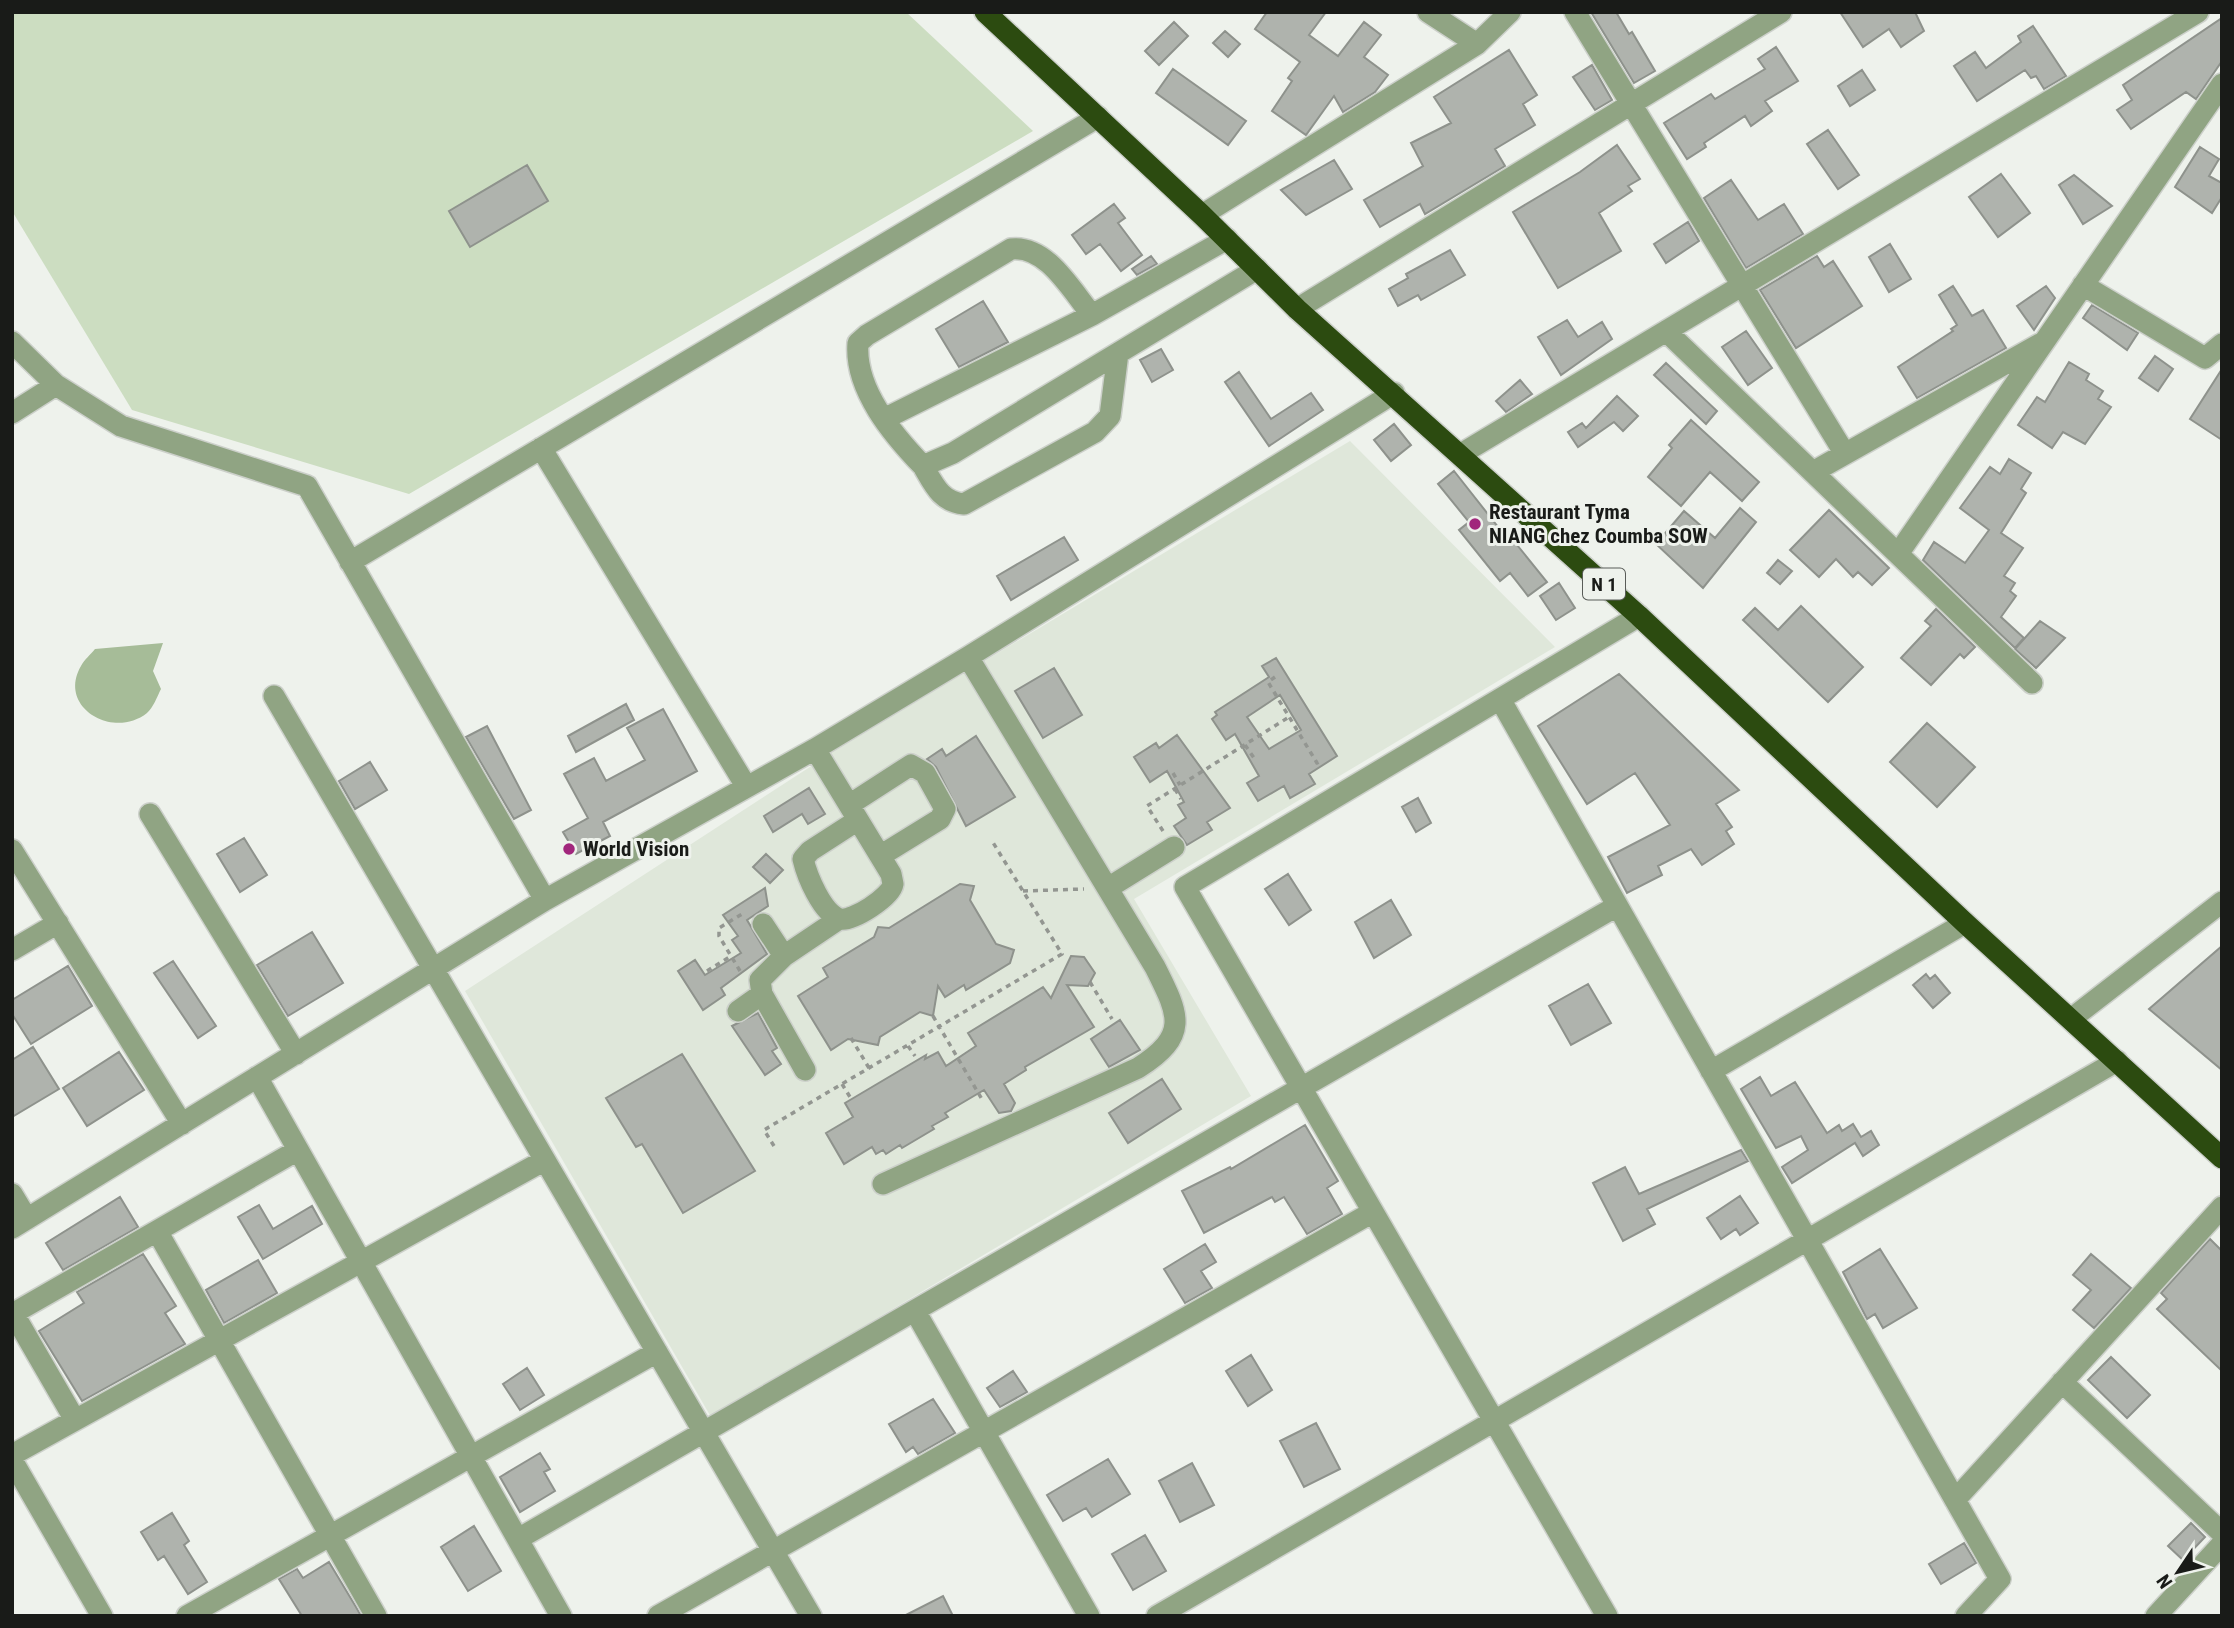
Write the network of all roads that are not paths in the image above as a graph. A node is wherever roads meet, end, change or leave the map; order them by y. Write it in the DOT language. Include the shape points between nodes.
graph roads {
  1 [pos="985,12"];
  2 [pos="1428,12"];
  3 [pos="1510,12"];
  4 [pos="1575,12"];
  5 [pos="1780,12"];
  6 [pos="2198,12"];
  7 [pos="1477,44"];
  8 [pos="2222,84"];
  9 [pos="1631,104"];
  10 [pos="1098,117"];
  11 [pos="1202,215"];
  12 [pos="1227,239"];
  13 [pos="1256,269"];
  14 [pos="1742,285"];
  15 [pos="2083,285"];
  16 [pos="1297,309"];
  17 [pos="1092,315"];
  18 [pos="1666,331"];
  19 [pos="12,342"];
  20 [pos="2043,342"];
  21 [pos="2222,344"];
  22 [pos="1118,353"];
  23 [pos="56,385"];
  24 [pos="1394,393"];
  25 [pos="12,413"];
  26 [pos="884,419"];
  27 [pos="541,448"];
  28 [pos="1461,454"];
  29 [pos="1845,454"];
  30 [pos="923,466"];
  31 [pos="1813,472"];
  32 [pos="1898,554"];
  33 [pos="350,562"];
  34 [pos="1639,616"];
  35 [pos="968,657"];
  36 [pos="2032,683"];
  37 [pos="274,696"];
  38 [pos="1500,699"];
  39 [pos="815,749"];
  40 [pos="746,786"];
  41 [pos="854,813"];
  42 [pos="150,814"];
  43 [pos="1174,848"];
  44 [pos="12,850"];
  45 [pos="880,856"];
  46 [pos="1108,888"];
  47 [pos="545,900"];
  48 [pos="2222,902"];
  49 [pos="1617,906"];
  50 [pos="839,919"];
  51 [pos="58,923"];
  52 [pos="1965,923"];
  53 [pos="763,924"];
  54 [pos="12,950"];
  55 [pos="784,956"];
  56 [pos="433,969"];
  57 [pos="759,996"];
  58 [pos="738,1011"];
  59 [pos="2071,1019"];
  60 [pos="296,1054"];
  61 [pos="2117,1061"];
  62 [pos="805,1070"];
  63 [pos="1711,1071"];
  64 [pos="257,1077"];
  65 [pos="1302,1088"];
  66 [pos="182,1124"];
  67 [pos="298,1150"];
  68 [pos="2222,1158"];
  69 [pos="545,1160"];
  70 [pos="883,1184"];
  71 [pos="12,1194"];
  72 [pos="2222,1207"];
  73 [pos="1373,1212"];
  74 [pos="20,1223"];
  75 [pos="157,1231"];
  76 [pos="1808,1241"];
  77 [pos="361,1262"];
  78 [pos="915,1311"];
  79 [pos="13,1312"];
  80 [pos="219,1341"];
  81 [pos="657,1352"];
  82 [pos="2062,1382"];
  83 [pos="75,1420"];
  84 [pos="1495,1422"];
  85 [pos="703,1432"];
  86 [pos="984,1432"];
  87 [pos="12,1455"];
  88 [pos="471,1456"];
  89 [pos="12,1461"];
  90 [pos="1955,1500"];
  91 [pos="2222,1533"];
  92 [pos="330,1535"];
  93 [pos="518,1539"];
  94 [pos="2222,1544"];
  95 [pos="773,1551"];
  96 [pos="1972,1614"];
  97 [pos="102,1616"];
  98 [pos="187,1616"];
  99 [pos="376,1616"];
  100 [pos="561,1616"];
  101 [pos="658,1616"];
  102 [pos="811,1616"];
  103 [pos="1089,1616"];
  104 [pos="1157,1616"];
  105 [pos="1607,1616"];
  106 [pos="2157,1616"];
  1 -- 10 [label="highway, N 1"];
  2 -- 7 [label="street"];
  3 -- 7 [label="street"];
  4 -- 9 [label="street"];
  5 -- 9 [label="street"];
  6 -- 14 [label="street"];
  7 -- 11 [label="street"];
  8 -- 15 [label="street"];
  9 -- 14 [label="street"];
  9 -- 16 [label="street"];
  10 -- 11 [label="highway, N 1"];
  10 -- 27 [label="street"];
  11 -- 12 [label="highway, N 1"];
  12 -- 13 [label="highway, N 1"];
  12 -- 17 [label="street"];
  13 -- 16 [label="highway, N 1"];
  13 -- 22 [label="street"];
  14 -- 18 [label="street"];
  14 -- 29 [label="street"];
  15 -- 20 [label="street"];
  15 -- 21 [label="street" via="2206,358"];
  16 -- 24 [label="highway, N 1"];
  17 -- 26 [label="street"];
  17 -- 26 [label="street" via="1045,259 1024,247 1011,248 858,343 856,360"];
  18 -- 28 [label="street"];
  18 -- 31 [label="street"];
  19 -- 23 [label="street"];
  20 -- 29 [label="street"];
  20 -- 32 [label="street"];
  22 -- 30 [label="street" via="953,453"];
  22 -- 30 [label="street" via="1110,416 1096,432 964,504 952,503 937,491"];
  23 -- 25 [label="street"];
  23 -- 33 [label="street" via="121,426 307,486"];
  24 -- 28 [label="highway, N 1"];
  24 -- 35 [label="street"];
  26 -- 30 [label="street"];
  27 -- 33 [label="street"];
  27 -- 40 [label="street"];
  28 -- 34 [label="highway, N 1"];
  29 -- 31 [label="street"];
  31 -- 32 [label="street"];
  32 -- 36 [label="street"];
  33 -- 47 [label="street"];
  34 -- 38 [label="street"];
  34 -- 52 [label="highway, N 1"];
  35 -- 39 [label="street"];
  35 -- 46 [label="street"];
  37 -- 56 [label="street"];
  38 -- 49 [label="street"];
  38 -- 65 [label="street" via="1185,887"];
  39 -- 40 [label="street"];
  39 -- 41 [label="street"];
  40 -- 47 [label="street"];
  41 -- 45 [label="street"];
  41 -- 45 [label="street" via="911,765 925,773 943,802 940,819"];
  41 -- 50 [label="street" via="803,859 806,873"];
  42 -- 60 [label="street"];
  43 -- 46 [label="street"];
  44 -- 51 [label="street"];
  45 -- 50 [label="street" via="893,884 887,895 850,919"];
  46 -- 70 [label="street" via="1173,1004 1175,1028 1164,1051 1138,1068"];
  47 -- 56 [label="street"];
  48 -- 59 [label="street"];
  49 -- 63 [label="street"];
  49 -- 65 [label="street"];
  50 -- 55 [label="street"];
  51 -- 54 [label="street"];
  51 -- 66 [label="street"];
  52 -- 59 [label="highway, N 1"];
  52 -- 63 [label="street"];
  53 -- 55 [label="street"];
  55 -- 57 [label="street" via="760,980"];
  56 -- 60 [label="street"];
  56 -- 69 [label="street"];
  57 -- 58 [label="street"];
  57 -- 62 [label="street"];
  59 -- 61 [label="highway, N 1"];
  60 -- 64 [label="street"];
  61 -- 68 [label="highway, N 1"];
  61 -- 76 [label="street"];
  63 -- 76 [label="street"];
  64 -- 66 [label="street"];
  64 -- 67 [label="street"];
  65 -- 73 [label="street"];
  65 -- 78 [label="street"];
  66 -- 74 [label="street"];
  67 -- 75 [label="street"];
  67 -- 77 [label="street"];
  69 -- 77 [label="street"];
  69 -- 81 [label="street"];
  71 -- 74 [label="street"];
  72 -- 82 [label="street"];
  73 -- 84 [label="street"];
  73 -- 86 [label="street"];
  75 -- 79 [label="street"];
  75 -- 80 [label="street"];
  76 -- 84 [label="street"];
  76 -- 90 [label="street"];
  77 -- 80 [label="street"];
  77 -- 88 [label="street"];
  78 -- 85 [label="street"];
  78 -- 86 [label="street"];
  79 -- 83 [label="street"];
  80 -- 83 [label="street"];
  80 -- 92 [label="street"];
  81 -- 85 [label="street"];
  81 -- 88 [label="street"];
  82 -- 90 [label="street"];
  82 -- 91 [label="street"];
  83 -- 87 [label="street"];
  84 -- 104 [label="street"];
  84 -- 105 [label="street"];
  85 -- 93 [label="street"];
  85 -- 95 [label="street"];
  86 -- 95 [label="street"];
  86 -- 103 [label="street"];
  88 -- 92 [label="street"];
  88 -- 93 [label="street"];
  89 -- 97 [label="street"];
  90 -- 96 [label="street" via="2000,1579"];
  92 -- 98 [label="street"];
  92 -- 99 [label="street"];
  93 -- 100 [label="street"];
  94 -- 106 [label="street"];
  95 -- 101 [label="street"];
  95 -- 102 [label="street"];
}
